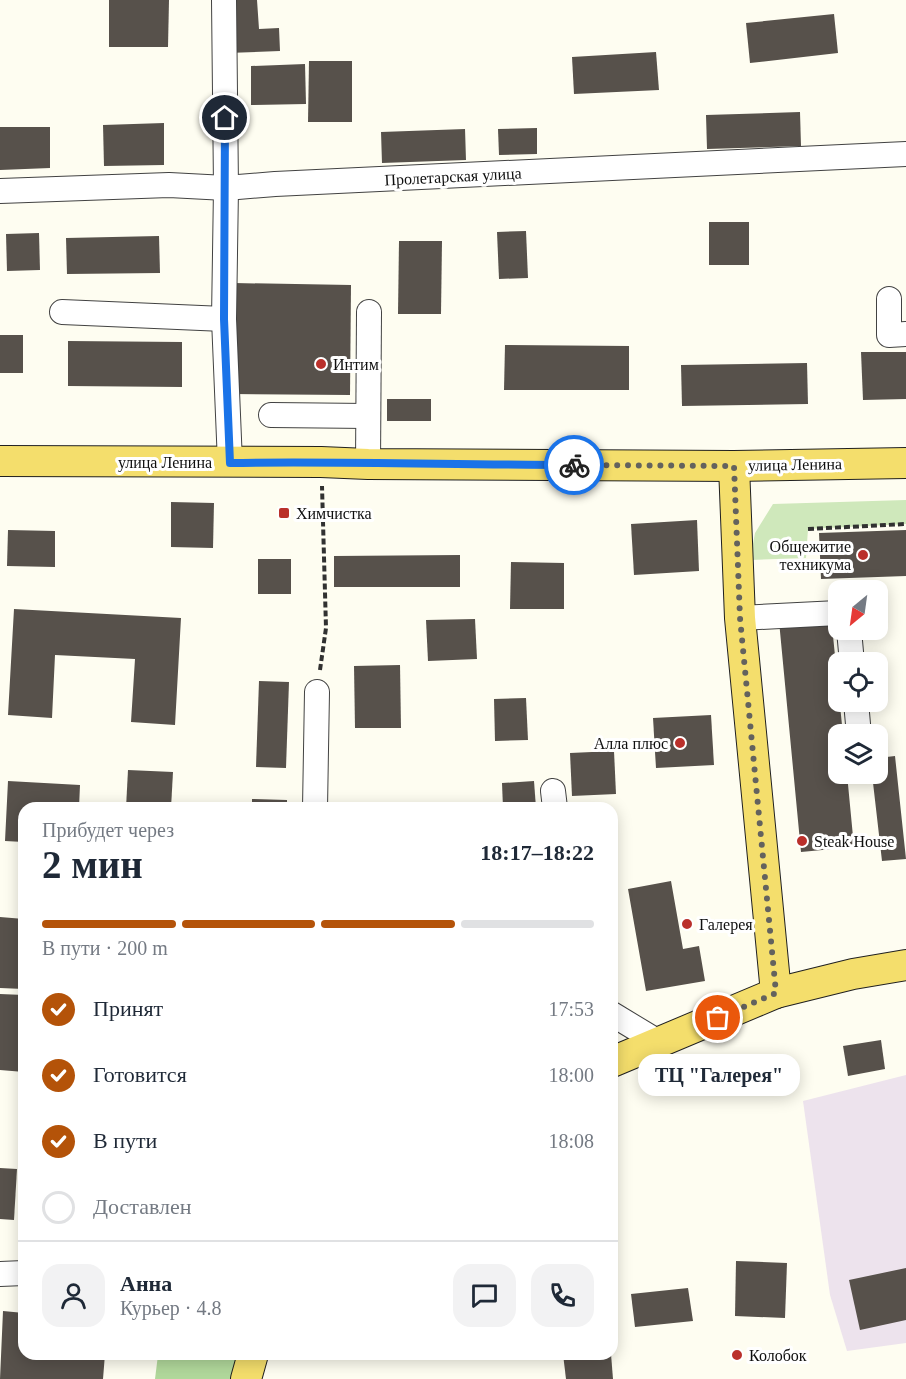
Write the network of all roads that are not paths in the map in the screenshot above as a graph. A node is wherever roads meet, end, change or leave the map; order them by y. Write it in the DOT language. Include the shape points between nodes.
graph roads {
  1 [pos="224,0"];
  2 [pos="906,154"];
  3 [pos="226,188"];
  4 [pos="0,191"];
  5 [pos="889,299"];
  6 [pos="62,312"];
  7 [pos="369,312"];
  8 [pos="224,319"];
  9 [pos="906,334"];
  10 [pos="271,415"];
  11 [pos="368,416"];
  12 [pos="0,461"];
  13 [pos="230,463"];
  14 [pos="906,463"];
  15 [pos="368,464"];
  16 [pos="734,466"];
  17 [pos="828,614"];
  18 [pos="740,618"];
  19 [pos="317,692"];
  20 [pos="315,802"];
  21 [pos="906,965"];
  22 [pos="776,993"];
  23 [pos="618,1018"];
  24 [pos="660,1043"];
  25 [pos="618,1060"];
  26 [pos="18,1273"];
  27 [pos="0,1274"];
  28 [pos="251,1360"];
  29 [pos="246,1379"];
  1 -- 3 [label="street"];
  2 -- 3 [label="street, Пролетарская улица"];
  3 -- 4 [label="street, Пролетарская улица" via="169,185"];
  3 -- 8 [label="street"];
  5 -- 9 [label="street" via="889,335"];
  6 -- 8 [label="street"];
  7 -- 11 [label="street"];
  8 -- 13 [label="street"];
  10 -- 11 [label="street"];
  11 -- 15 [label="street"];
  12 -- 13 [label="main road, улица Ленина"];
  13 -- 15 [label="main road, улица Ленина"];
  14 -- 16 [label="main road, улица Ленина"];
  15 -- 16 [label="main road, улица Ленина"];
  16 -- 18 [label="main road"];
  17 -- 18 [label="street"];
  18 -- 22 [label="main road"];
  19 -- 20 [label="street"];
  21 -- 22 [label="main road"];
  22 -- 24 [label="main road"];
  23 -- 24 [label="street"];
  24 -- 25 [label="main road"];
  26 -- 27 [label="street"];
  28 -- 29 [label="main road"];
}
